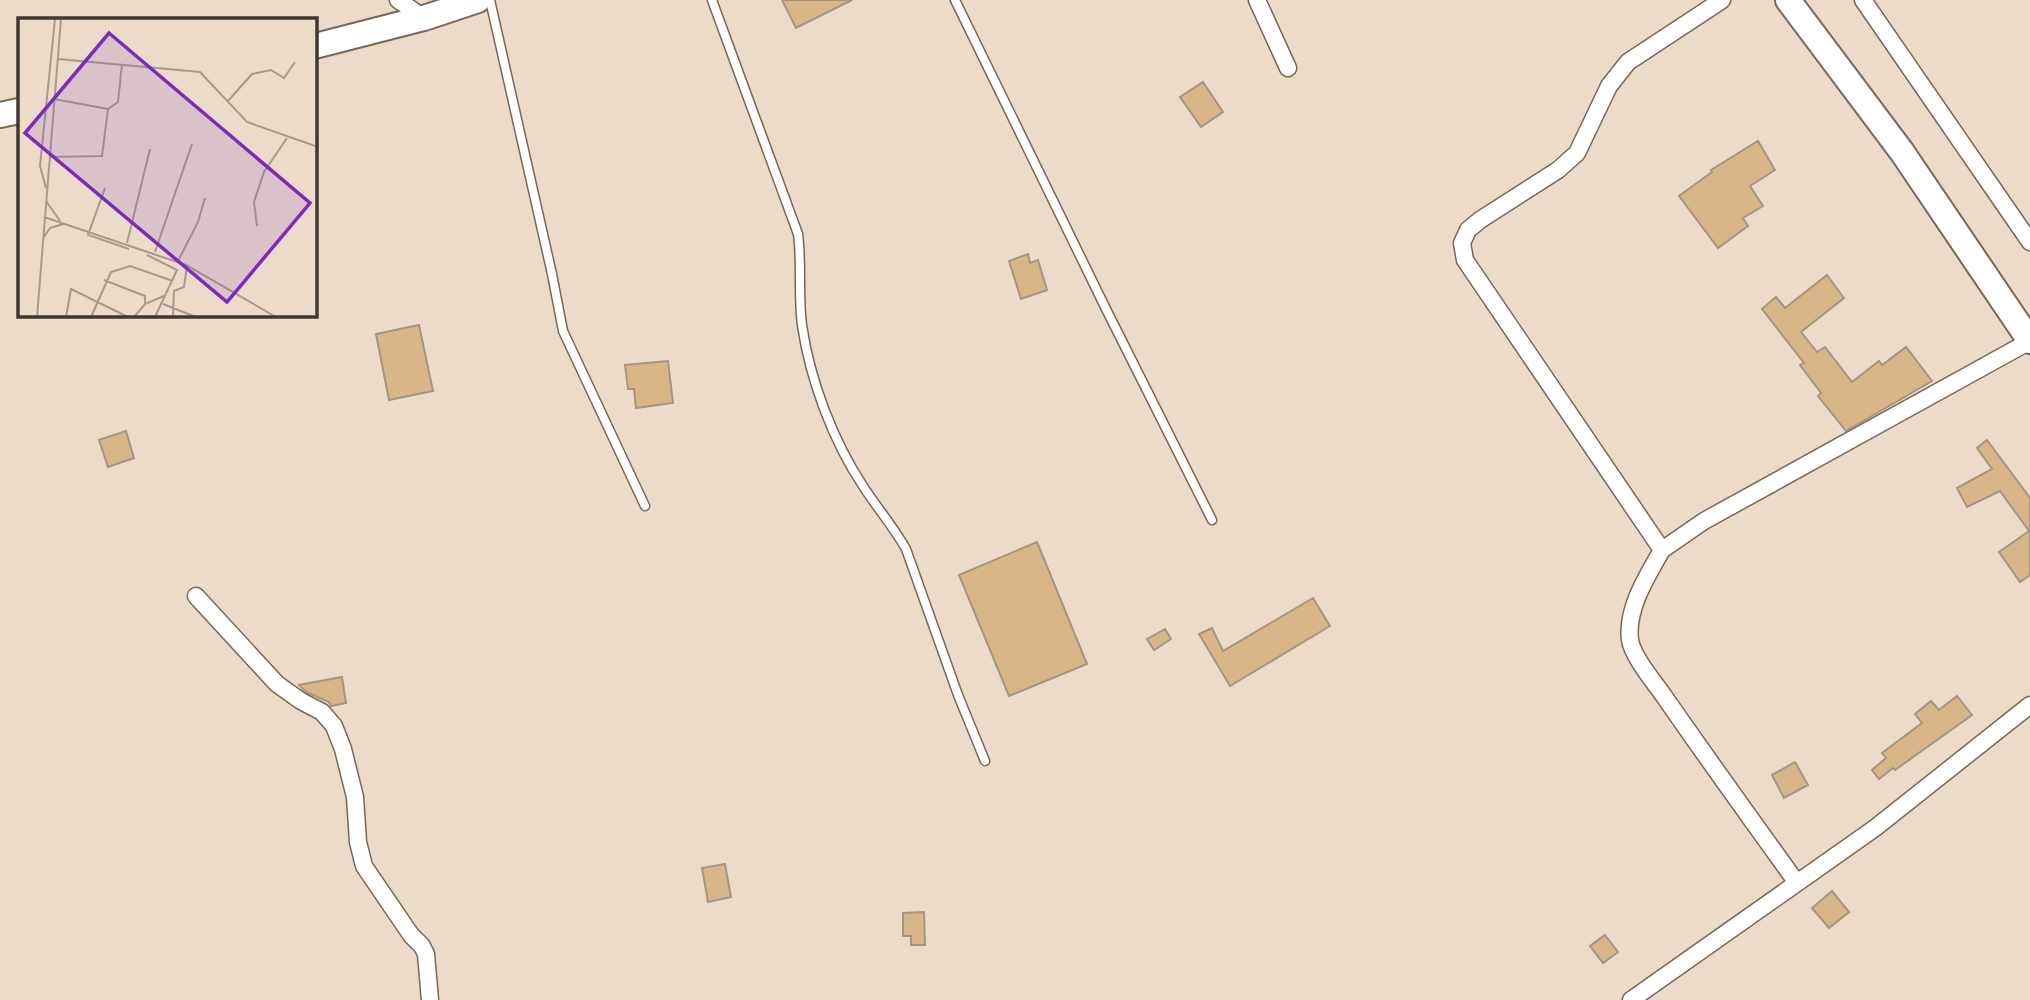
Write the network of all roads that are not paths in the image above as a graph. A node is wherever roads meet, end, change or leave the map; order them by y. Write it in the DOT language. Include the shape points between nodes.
graph roads {
  1 [pos="398,0"];
  2 [pos="478,0"];
  3 [pos="490,0"];
  4 [pos="712,0"];
  5 [pos="955,0"];
  6 [pos="1258,0"];
  7 [pos="1722,0"];
  8 [pos="1788,0"];
  9 [pos="1863,0"];
  10 [pos="424,18"];
  11 [pos="317,45"];
  12 [pos="1288,68"];
  13 [pos="18,111"];
  14 [pos="0,115"];
  15 [pos="2030,242"];
  16 [pos="2030,341"];
  17 [pos="645,506"];
  18 [pos="1212,520"];
  19 [pos="1662,550"];
  20 [pos="196,596"];
  21 [pos="2030,705"];
  22 [pos="985,761"];
  23 [pos="1797,883"];
  24 [pos="430,1000"];
  25 [pos="1631,1000"];
  1 -- 10 [label="street"];
  2 -- 10 [label="main road"];
  3 -- 17 [label="lane" via="563,331"];
  4 -- 22 [label="lane" via="798,234 802,324 833,432 863,487 906,549"];
  5 -- 18 [label="lane"];
  6 -- 12 [label="street"];
  7 -- 19 [label="street" via="1628,62 1609,86 1577,153 1480,219 1462,243 1465,260"];
  8 -- 16 [label="main road" via="1902,152"];
  9 -- 15 [label="street"];
  10 -- 11 [label="main road"];
  13 -- 14 [label="main road"];
  16 -- 19 [label="street" via="1704,521"];
  19 -- 23 [label="street" via="1641,588 1630,642"];
  20 -- 24 [label="street" via="277,684 322,712 334,726 355,797 364,866 426,954"];
  21 -- 23 [label="street" via="1875,828"];
  23 -- 25 [label="street"];
}
